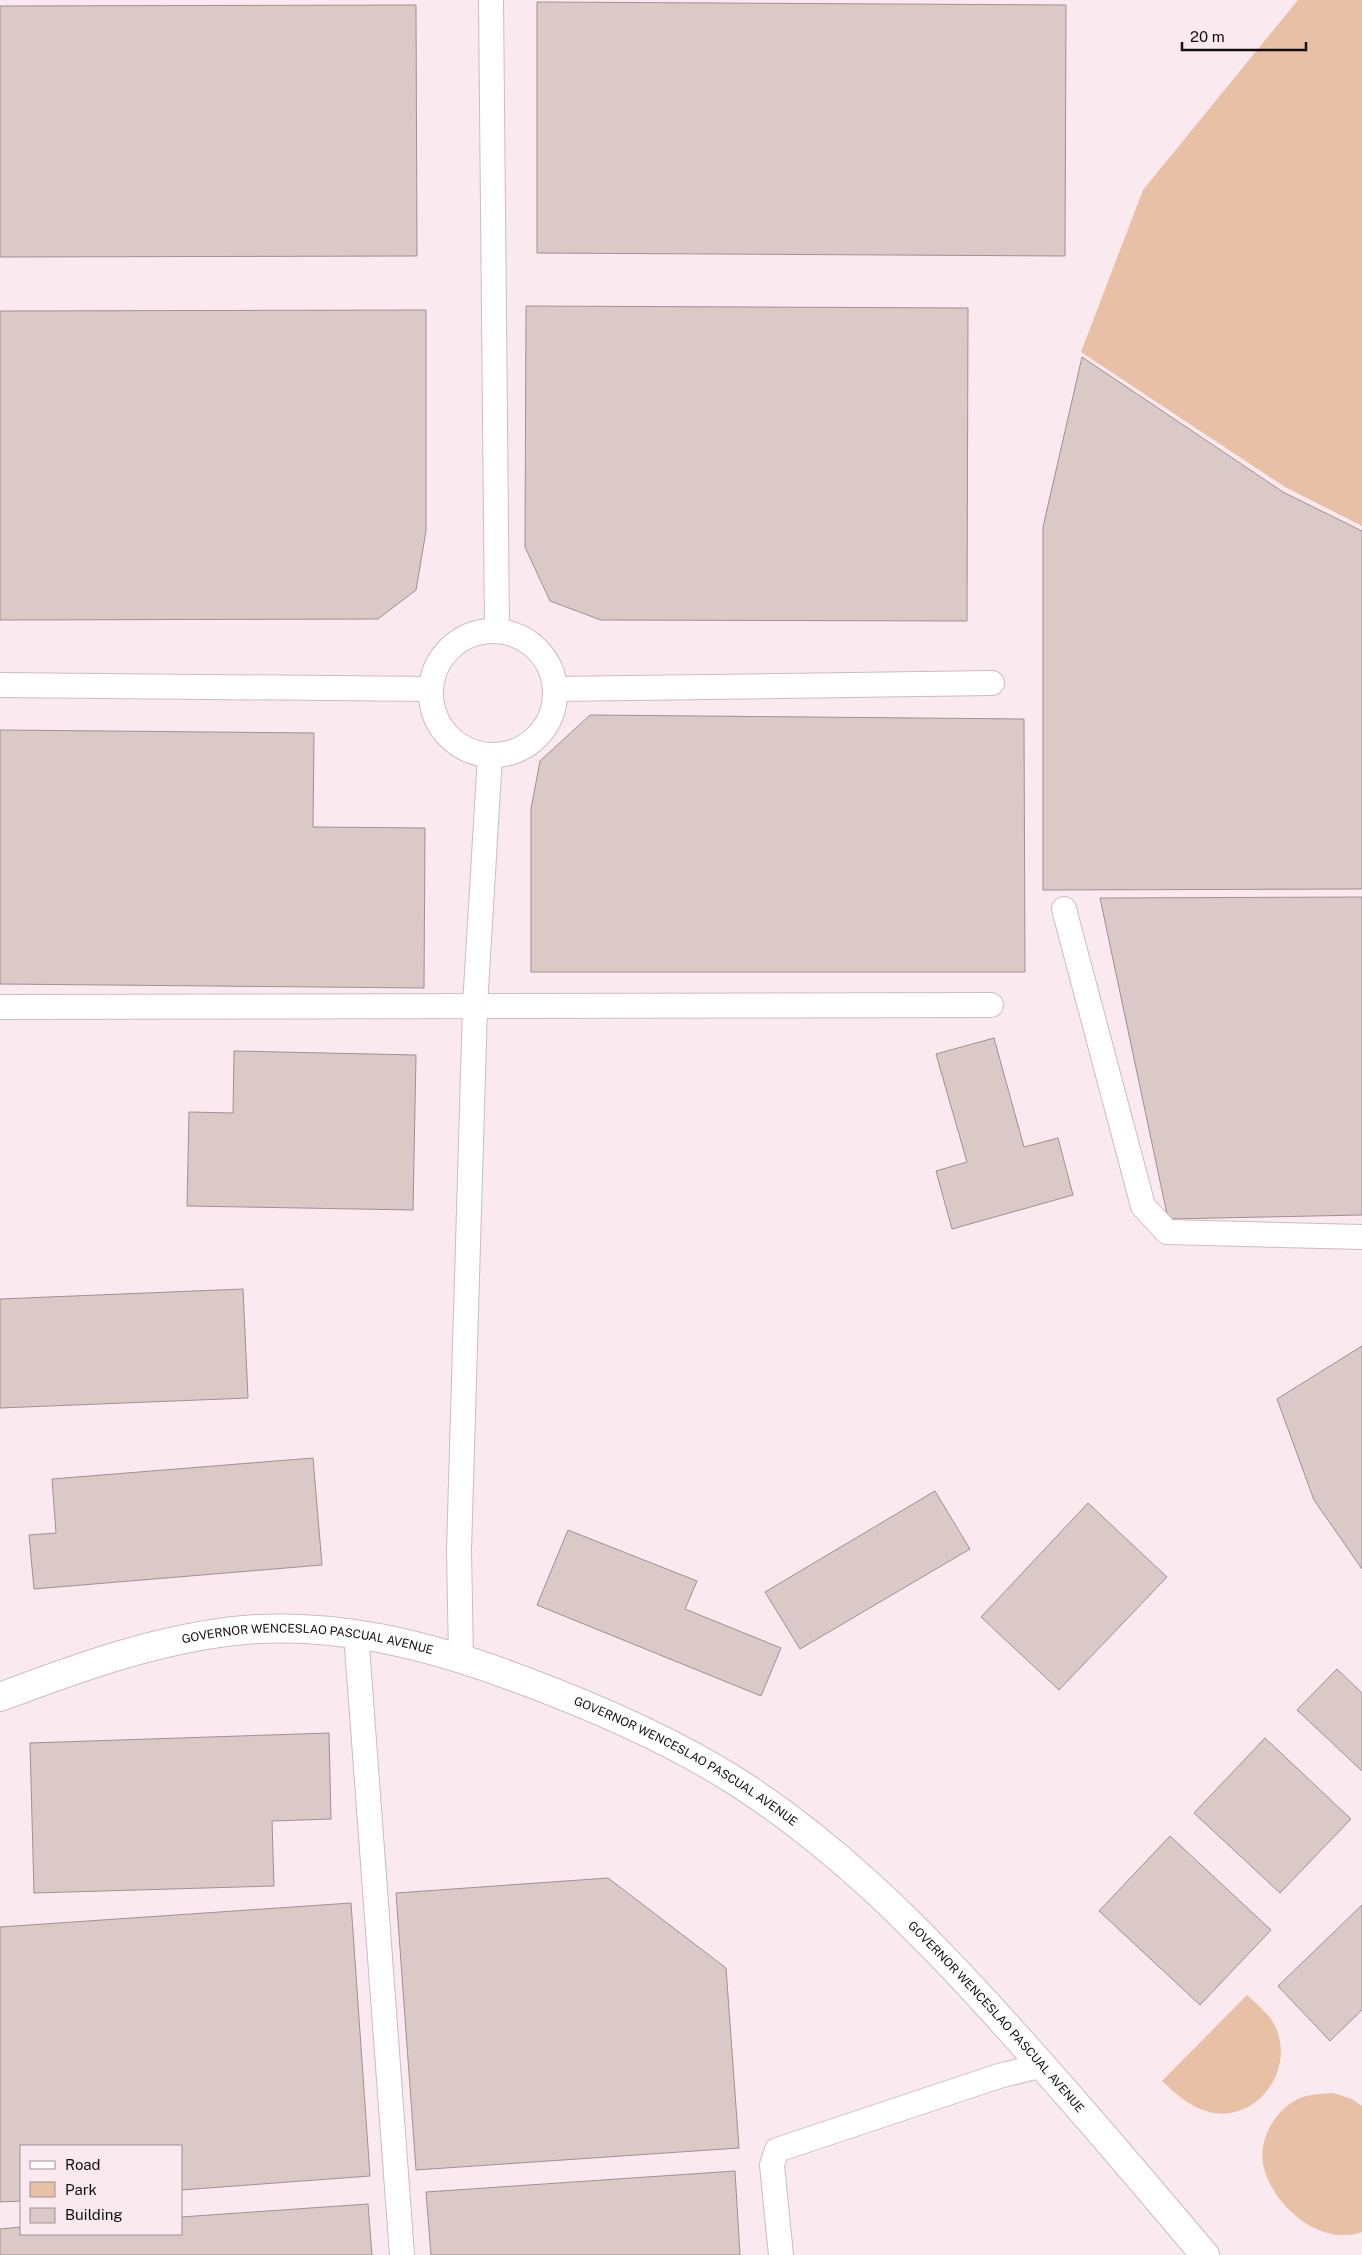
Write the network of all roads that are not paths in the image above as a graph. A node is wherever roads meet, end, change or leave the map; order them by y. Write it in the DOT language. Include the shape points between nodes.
graph roads {
  1 [pos="491,0"];
  2 [pos="497,630"];
  3 [pos="992,683"];
  4 [pos="0,684"];
  5 [pos="431,689"];
  6 [pos="555,689"];
  7 [pos="490,756"];
  8 [pos="1064,909"];
  9 [pos="991,1005"];
  10 [pos="475,1006"];
  11 [pos="0,1007"];
  12 [pos="1362,1237"];
  13 [pos="356,1633"];
  14 [pos="461,1658"];
  15 [pos="0,1697"];
  16 [pos="1043,2064"];
  17 [pos="402,2255"];
  18 [pos="781,2255"];
  19 [pos="1205,2255"];
  1 -- 2 [label="lane"];
  2 -- 5 [label="lane" via="471,634 448,648 434,670"];
  2 -- 6 [label="lane" via="523,638 543,654 554,678"];
  3 -- 6 [label="lane"];
  4 -- 5 [label="lane"];
  5 -- 7 [label="lane" via="430,697 440,728 465,749"];
  6 -- 7 [label="lane" via="556,704 545,730 523,748"];
  7 -- 10 [label="lane"];
  8 -- 12 [label="lane" via="1143,1206 1167,1232"];
  9 -- 10 [label="lane"];
  10 -- 11 [label="lane"];
  10 -- 14 [label="lane" via="459,1550"];
  13 -- 14 [label="main road, GOVERNOR WENCESLAO PASCUAL AVENUE"];
  13 -- 15 [label="main road, GOVERNOR WENCESLAO PASCUAL AVENUE" via="288,1628 188,1638 86,1665"];
  13 -- 17 [label="lane"];
  14 -- 16 [label="main road, GOVERNOR WENCESLAO PASCUAL AVENUE" via="554,1691 662,1740 706,1763 767,1802 852,1868 894,1906"];
  16 -- 18 [label="lane" via="777,2150 772,2166"];
  16 -- 19 [label="main road, GOVERNOR WENCESLAO PASCUAL AVENUE"];
}
